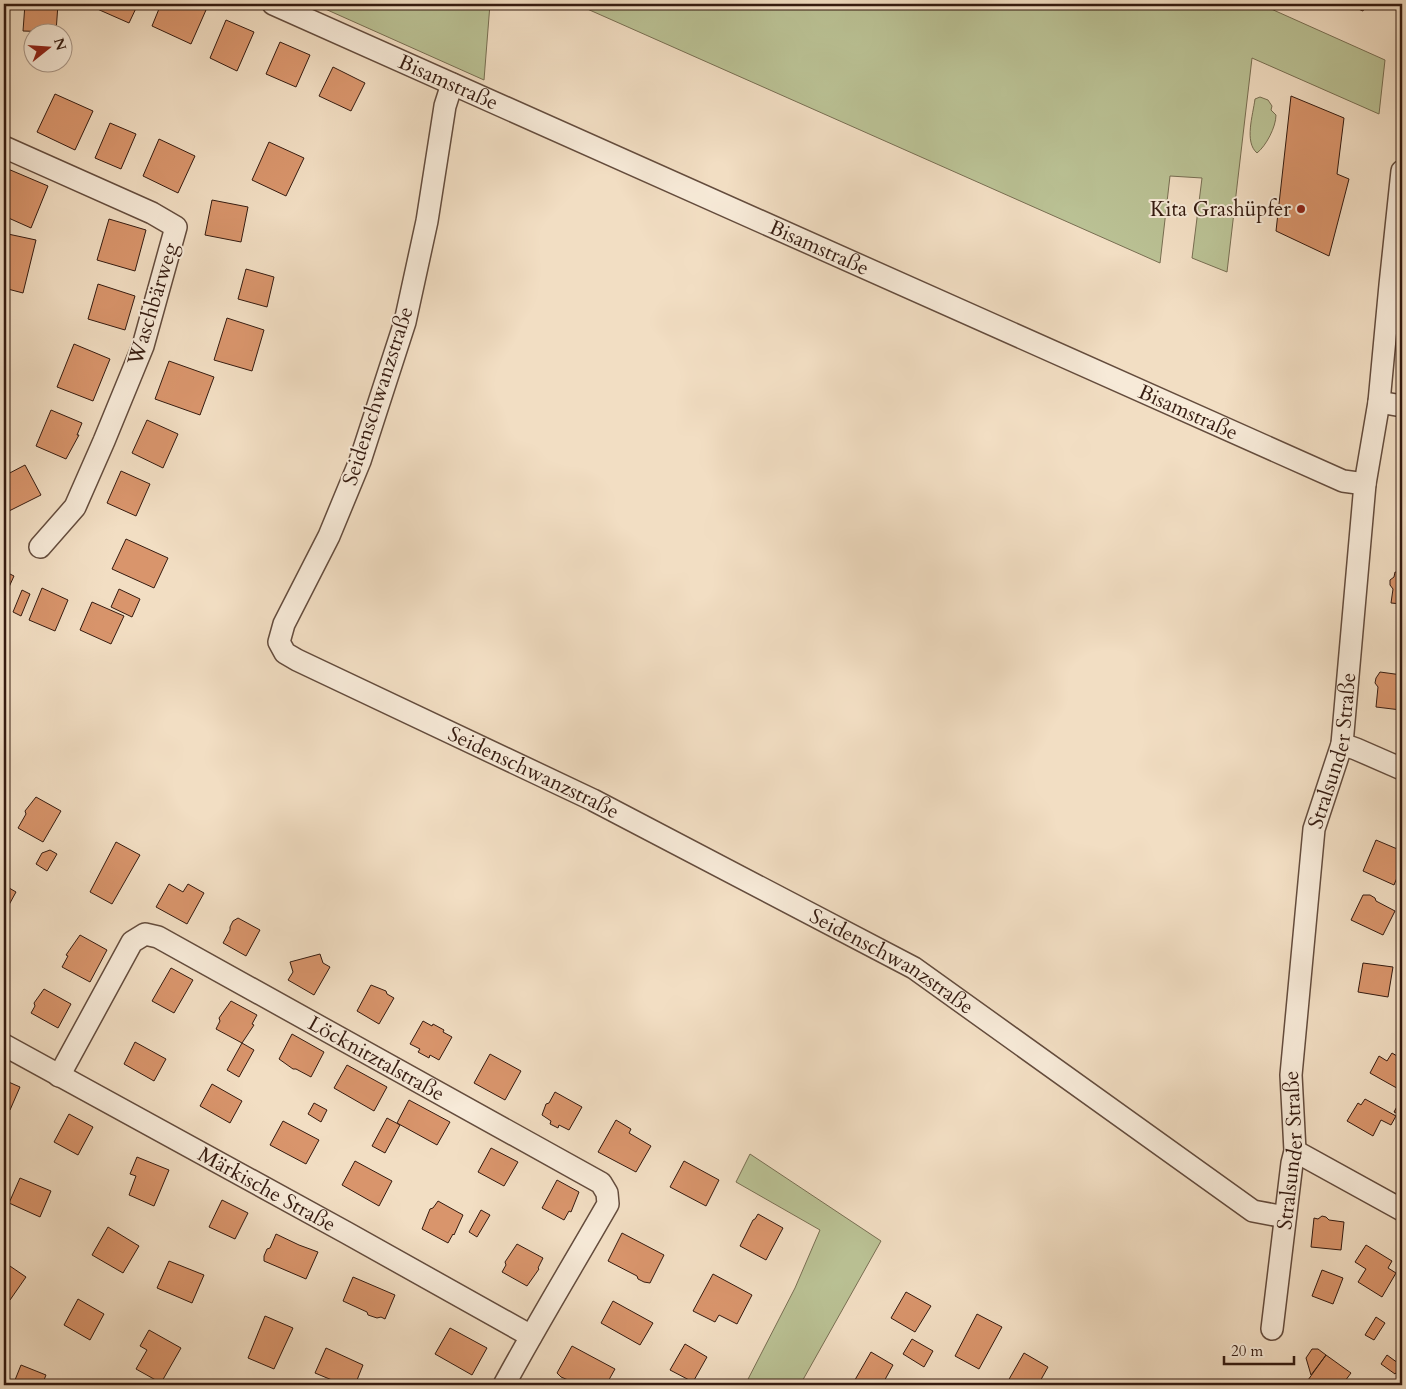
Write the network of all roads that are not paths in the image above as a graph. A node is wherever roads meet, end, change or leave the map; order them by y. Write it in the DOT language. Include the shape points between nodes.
graph roads {
  1 [pos="273,4"];
  2 [pos="452,84"];
  3 [pos="4,146"];
  4 [pos="1402,171"];
  5 [pos="1379,402"];
  6 [pos="1402,406"];
  7 [pos="1365,484"];
  8 [pos="40,547"];
  9 [pos="1342,744"];
  10 [pos="1402,769"];
  11 [pos="4,1045"];
  12 [pos="60,1076"];
  13 [pos="1295,1151"];
  14 [pos="1402,1210"];
  15 [pos="1285,1217"];
  16 [pos="1272,1329"];
  17 [pos="531,1336"];
  18 [pos="504,1385"];
  1 -- 2 [label="street, Bisamstraße"];
  2 -- 7 [label="street, Bisamstraße" via="1343,481"];
  2 -- 15 [label="street, Seidenschwanzstraße" via="445,106 427,221 405,322 360,461 329,536 284,624 279,642 285,653 593,800 914,968 1253,1211"];
  3 -- 8 [label="street, Waschbärweg" via="152,212 176,227 143,346 104,442 75,507"];
  4 -- 5 [label="street, Stralsunder Straße"];
  5 -- 6 [label="street"];
  5 -- 7 [label="street, Stralsunder Straße"];
  7 -- 9 [label="street, Stralsunder Straße"];
  9 -- 10 [label="street"];
  9 -- 13 [label="street, Stralsunder Straße" via="1314,829 1291,1076"];
  11 -- 12 [label="street, Märkische Straße"];
  12 -- 17 [label="street, Märkische Straße"];
  12 -- 17 [label="street, Löcknitztalstraße" via="132,942 145,934 158,937 601,1183 607,1192 608,1204"];
  13 -- 14 [label="street"];
  13 -- 15 [label="street, Stralsunder Straße"];
  15 -- 16 [label="street, Stralsunder Straße"];
  17 -- 18 [label="street, Löcknitztalstraße"];
}
